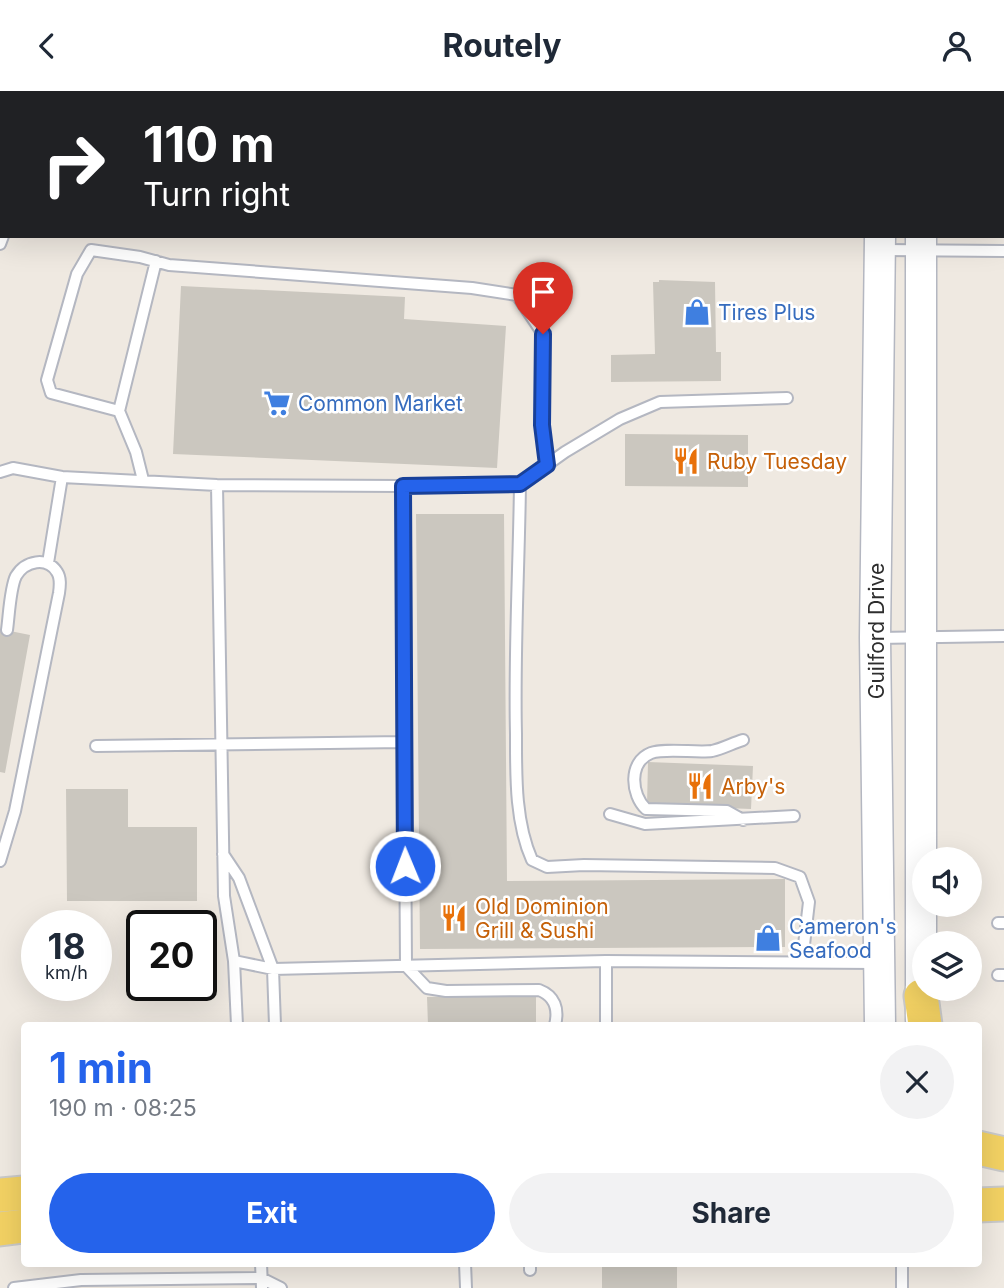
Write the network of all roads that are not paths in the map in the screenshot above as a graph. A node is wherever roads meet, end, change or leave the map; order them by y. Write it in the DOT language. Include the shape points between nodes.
graph roads {
  1 [pos="880,243"];
  2 [pos="922,243"];
  3 [pos="1004,251"];
  4 [pos="156,261"];
  5 [pos="787,398"];
  6 [pos="119,411"];
  7 [pos="547,465"];
  8 [pos="0,472"];
  9 [pos="62,477"];
  10 [pos="143,480"];
  11 [pos="520,484"];
  12 [pos="217,485"];
  13 [pos="403,486"];
  14 [pos="48,563"];
  15 [pos="7,630"];
  16 [pos="1004,636"];
  17 [pos="875,638"];
  18 [pos="920,638"];
  19 [pos="743,740"];
  20 [pos="403,742"];
  21 [pos="220,744"];
  22 [pos="96,746"];
  23 [pos="610,814"];
  24 [pos="794,817"];
  25 [pos="743,820"];
  26 [pos="223,853"];
  27 [pos="0,861"];
  28 [pos="234,961"];
  29 [pos="606,961"];
  30 [pos="802,962"];
  31 [pos="879,963"];
  32 [pos="406,966"];
  33 [pos="273,969"];
  34 [pos="923,1016"];
  35 [pos="237,1022"];
  36 [pos="275,1022"];
  37 [pos="555,1022"];
  38 [pos="606,1022"];
  39 [pos="880,1022"];
  40 [pos="982,1150"];
  41 [pos="1004,1154"];
  42 [pos="982,1170"];
  43 [pos="1004,1170"];
  44 [pos="1004,1204"];
  45 [pos="982,1205"];
  46 [pos="21,1226"];
  47 [pos="0,1229"];
  48 [pos="465,1267"];
  49 [pos="902,1267"];
  50 [pos="261,1283"];
  51 [pos="56,1286"];
  52 [pos="14,1288"];
  53 [pos="281,1288"];
  54 [pos="466,1288"];
  55 [pos="902,1288"];
  1 -- 2 [label="lane"];
  1 -- 17 [label="main road, Guilford Drive"];
  2 -- 3 [label="lane"];
  2 -- 18 [label="main road"];
  4 -- 6 [label="lane"];
  4 -- 6 [label="lane" via="92,250 77,274 47,380 51,393"];
  4 -- 7 [label="lane" via="517,295 543,334 542,425"];
  5 -- 7 [label="lane" via="660,402 620,419"];
  6 -- 10 [label="lane"];
  7 -- 11 [label="lane"];
  8 -- 9 [label="lane" via="13,468"];
  9 -- 10 [label="lane"];
  9 -- 14 [label="lane"];
  10 -- 12 [label="lane"];
  11 -- 13 [label="lane"];
  11 -- 30 [label="lane" via="516,770 524,842 533,860 547,867 775,868 800,877 809,901"];
  12 -- 13 [label="lane"];
  12 -- 21 [label="lane"];
  13 -- 20 [label="lane"];
  14 -- 15 [label="lane" via="24,567 15,577"];
  14 -- 27 [label="lane" via="60,580 59,593 15,811"];
  16 -- 18 [label="lane"];
  17 -- 18 [label="lane"];
  17 -- 31 [label="main road, Guilford Drive"];
  18 -- 34 [label="main road"];
  19 -- 25 [label="lane" via="714,751 652,753 640,762 634,777 639,802 646,809 727,811"];
  20 -- 21 [label="lane"];
  20 -- 32 [label="lane"];
  21 -- 22 [label="lane"];
  21 -- 26 [label="lane"];
  23 -- 25 [label="lane" via="645,824"];
  24 -- 25 [label="lane"];
  26 -- 28 [label="lane"];
  26 -- 33 [label="lane" via="239,878"];
  28 -- 33 [label="lane"];
  28 -- 35 [label="lane"];
  29 -- 30 [label="lane"];
  29 -- 32 [label="lane"];
  29 -- 38 [label="lane"];
  30 -- 31 [label="lane"];
  31 -- 39 [label="main road, Guilford Drive"];
  32 -- 33 [label="lane"];
  32 -- 37 [label="lane" via="427,988 545,992 555,1003"];
  33 -- 36 [label="lane"];
  40 -- 41 [label="main road"];
  42 -- 43 [label="main road"];
  44 -- 45 [label="main road"];
  46 -- 47 [label="main road"];
  48 -- 54 [label="lane"];
  49 -- 55 [label="lane"];
  50 -- 51 [label="lane" via="81,1280"];
  50 -- 53 [label="lane"];
  51 -- 52 [label="lane"];
}
